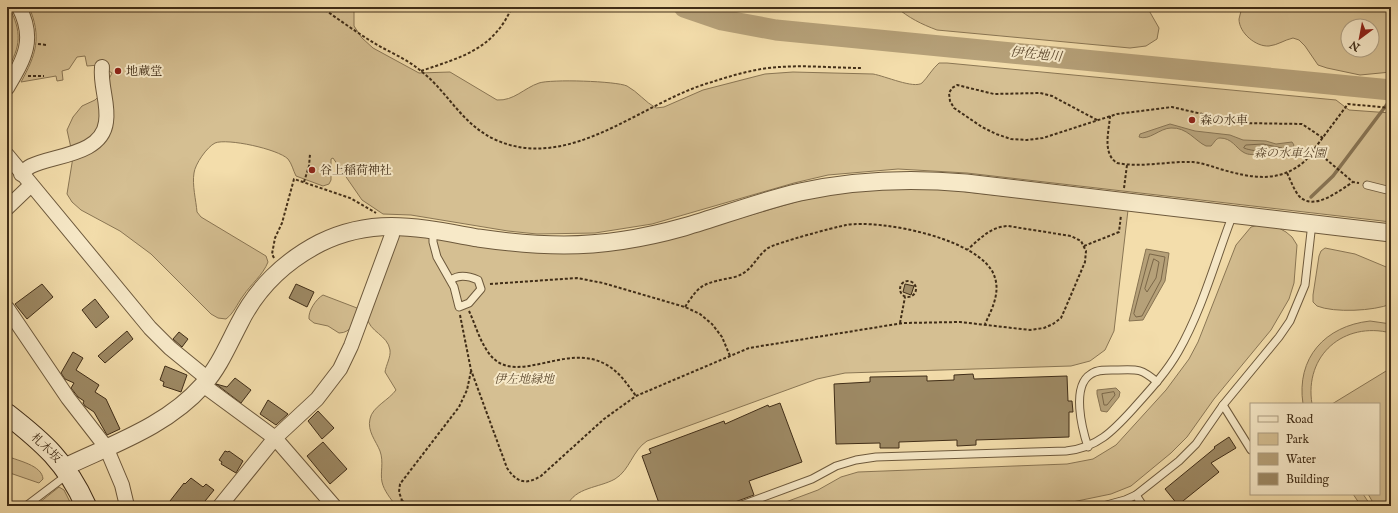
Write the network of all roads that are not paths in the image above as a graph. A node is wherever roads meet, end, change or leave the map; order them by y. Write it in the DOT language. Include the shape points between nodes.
graph roads {
  1 [pos="19,7"];
  2 [pos="102,67"];
  3 [pos="7,88"];
  4 [pos="7,155"];
  5 [pos="21,174"];
  6 [pos="31,185"];
  7 [pos="1367,185"];
  8 [pos="1391,191"];
  9 [pos="7,208"];
  10 [pos="1231,214"];
  11 [pos="1312,224"];
  12 [pos="387,226"];
  13 [pos="433,229"];
  14 [pos="1391,233"];
  15 [pos="451,280"];
  16 [pos="7,308"];
  17 [pos="206,382"];
  18 [pos="1157,382"];
  19 [pos="1223,405"];
  20 [pos="7,414"];
  21 [pos="275,438"];
  22 [pos="1088,447"];
  23 [pos="106,448"];
  24 [pos="1250,448"];
  25 [pos="67,470"];
  26 [pos="1136,495"];
  27 [pos="26,506"];
  28 [pos="86,506"];
  29 [pos="127,506"];
  30 [pos="220,506"];
  31 [pos="334,506"];
  32 [pos="739,506"];
  33 [pos="1104,506"];
  34 [pos="1143,506"];
  1 -- 3 [label="street" via="26,21 28,45"];
  2 -- 5 [label="street" via="106,123 102,135 79,151 30,166"];
  4 -- 5 [label="street"];
  5 -- 6 [label="street"];
  6 -- 9 [label="street"];
  6 -- 17 [label="street" via="156,335"];
  7 -- 8 [label="lane"];
  10 -- 11 [label="street"];
  10 -- 13 [label="street" via="966,183 898,180 824,187 654,235 596,243 507,242"];
  10 -- 18 [label="lane" via="1186,337"];
  11 -- 14 [label="street"];
  11 -- 19 [label="lane" via="1305,285 1296,309 1279,337"];
  12 -- 13 [label="street"];
  12 -- 17 [label="street" via="342,234 301,254 283,268 252,302"];
  12 -- 21 [label="street" via="392,235 340,369 317,399"];
  13 -- 15 [label="lane" via="437,257"];
  15 -- 15 [label="lane" via="459,307 466,305 481,289 478,280 464,276"];
  16 -- 23 [label="street" via="68,398"];
  17 -- 21 [label="street"];
  17 -- 23 [label="street" via="178,409 162,420"];
  18 -- 22 [label="lane" via="1108,436"];
  18 -- 22 [label="lane" via="1136,369 1098,371 1086,378 1080,389 1080,403 1082,428"];
  19 -- 24 [label="lane"];
  19 -- 26 [label="lane" via="1187,453"];
  20 -- 25 [label="main road, 札木坂" via="43,443"];
  21 -- 30 [label="street"];
  21 -- 31 [label="street"];
  22 -- 32 [label="lane" via="1066,451 876,457 856,460"];
  23 -- 25 [label="street"];
  23 -- 29 [label="street" via="122,485"];
  25 -- 27 [label="lane"];
  25 -- 28 [label="main road, 札木坂"];
  26 -- 33 [label="lane"];
  26 -- 34 [label="lane"];
}
